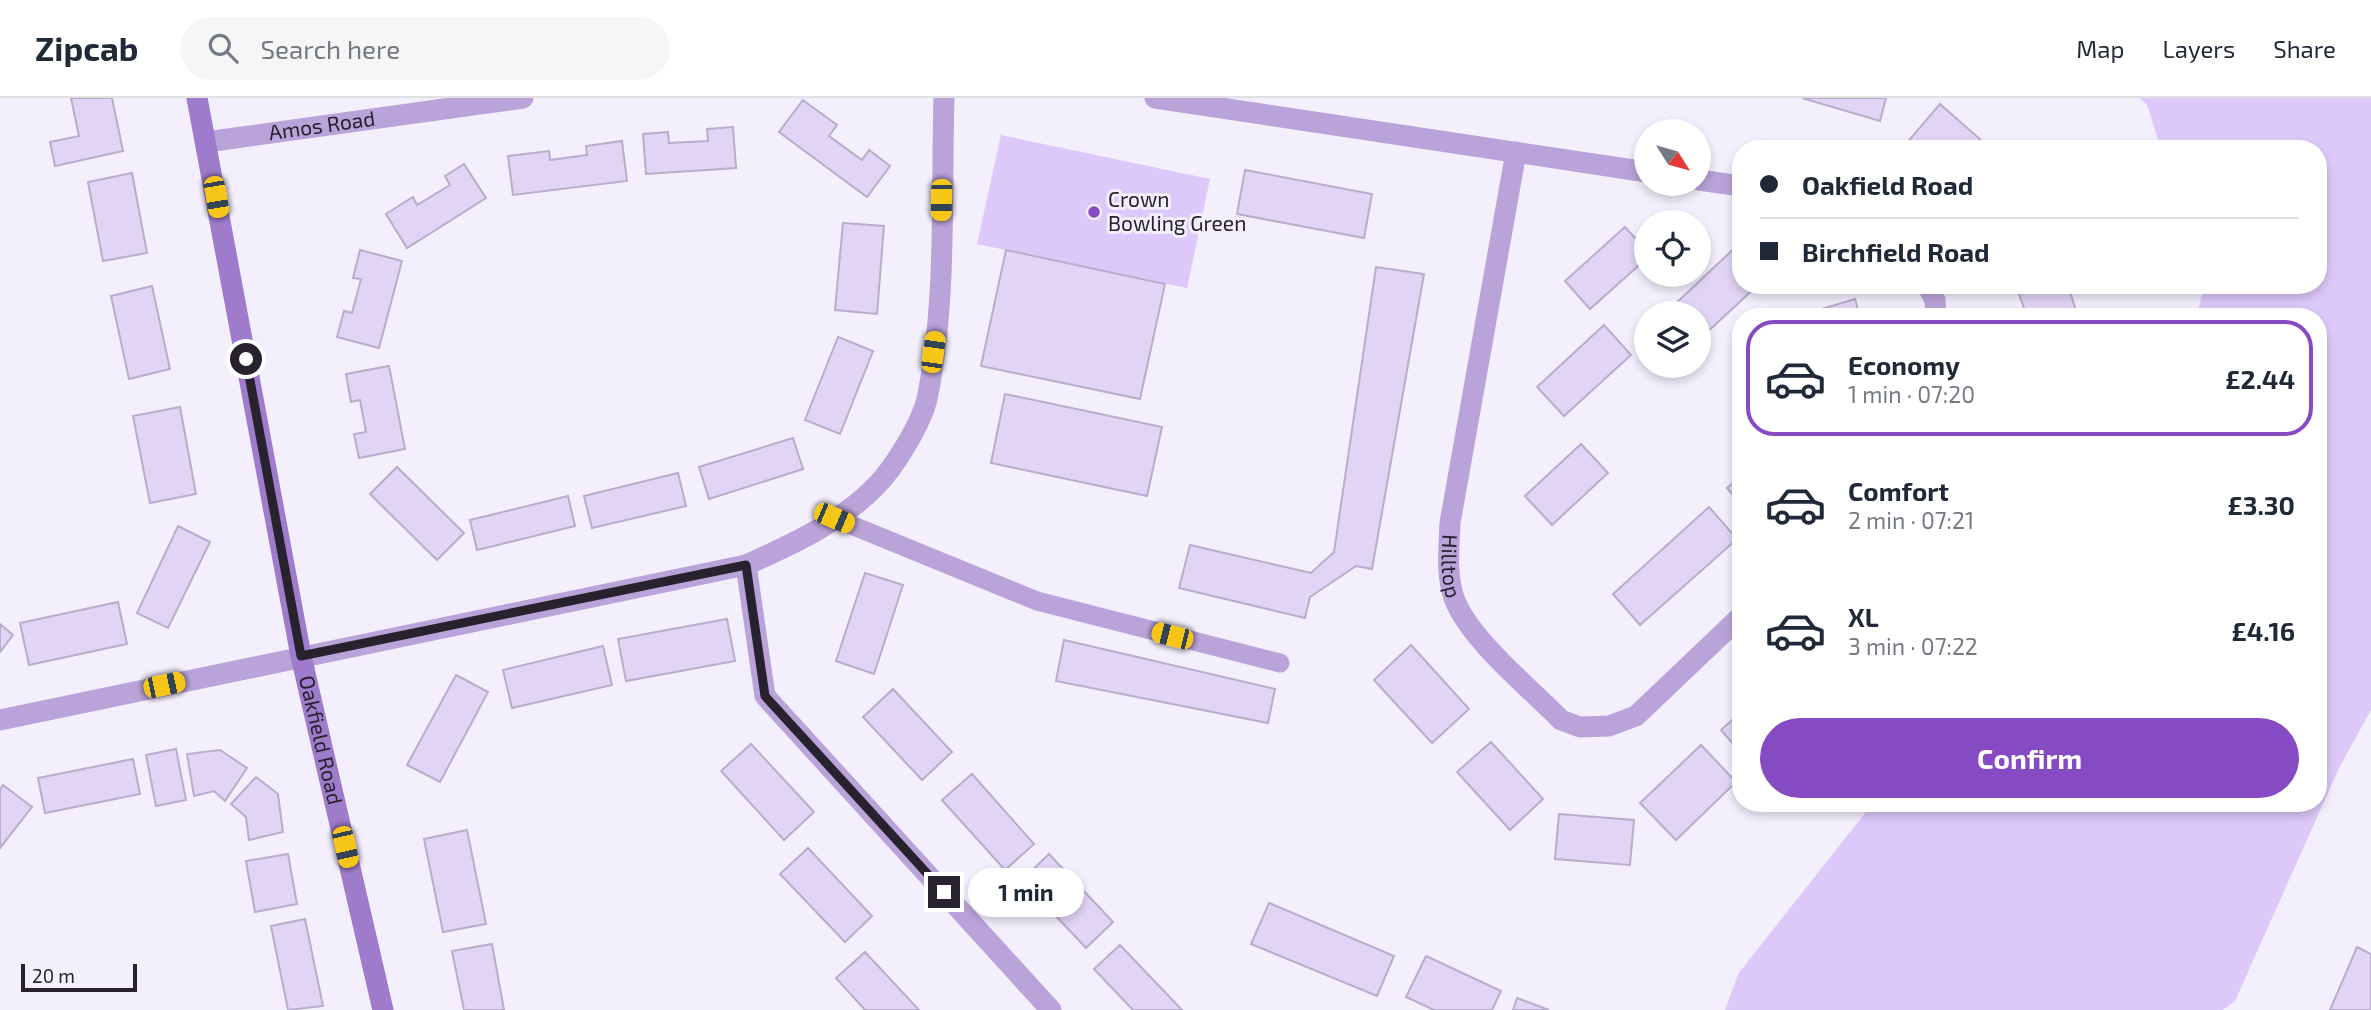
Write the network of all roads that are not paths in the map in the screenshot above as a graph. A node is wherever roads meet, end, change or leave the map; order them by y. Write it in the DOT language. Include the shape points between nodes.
graph roads {
  1 [pos="197,98"];
  2 [pos="523,98"];
  3 [pos="944,98"];
  4 [pos="1155,98"];
  5 [pos="206,142"];
  6 [pos="1516,152"];
  7 [pos="1634,170"];
  8 [pos="1712,182"];
  9 [pos="1732,185"];
  10 [pos="834,518"];
  11 [pos="746,565"];
  12 [pos="1732,625"];
  13 [pos="301,656"];
  14 [pos="1280,663"];
  15 [pos="0,720"];
  16 [pos="383,1010"];
  17 [pos="1051,1010"];
  1 -- 5 [label="street, Oakfield Road"];
  2 -- 5 [label="street, Amos Road"];
  3 -- 10 [label="street" via="939,301 926,402 904,449 876,486"];
  4 -- 6 [label="street"];
  5 -- 13 [label="street, Oakfield Road"];
  6 -- 7 [label="street"];
  6 -- 12 [label="street, Hilltop" via="1450,523 1448,568 1454,599 1468,625 1496,654 1561,720 1580,727 1609,726 1636,716"];
  8 -- 9 [label="street"];
  10 -- 11 [label="street" via="794,544"];
  10 -- 14 [label="lane" via="1037,601"];
  11 -- 13 [label="street"];
  11 -- 17 [label="street" via="765,696"];
  13 -- 15 [label="street"];
  13 -- 16 [label="street, Oakfield Road"];
}
